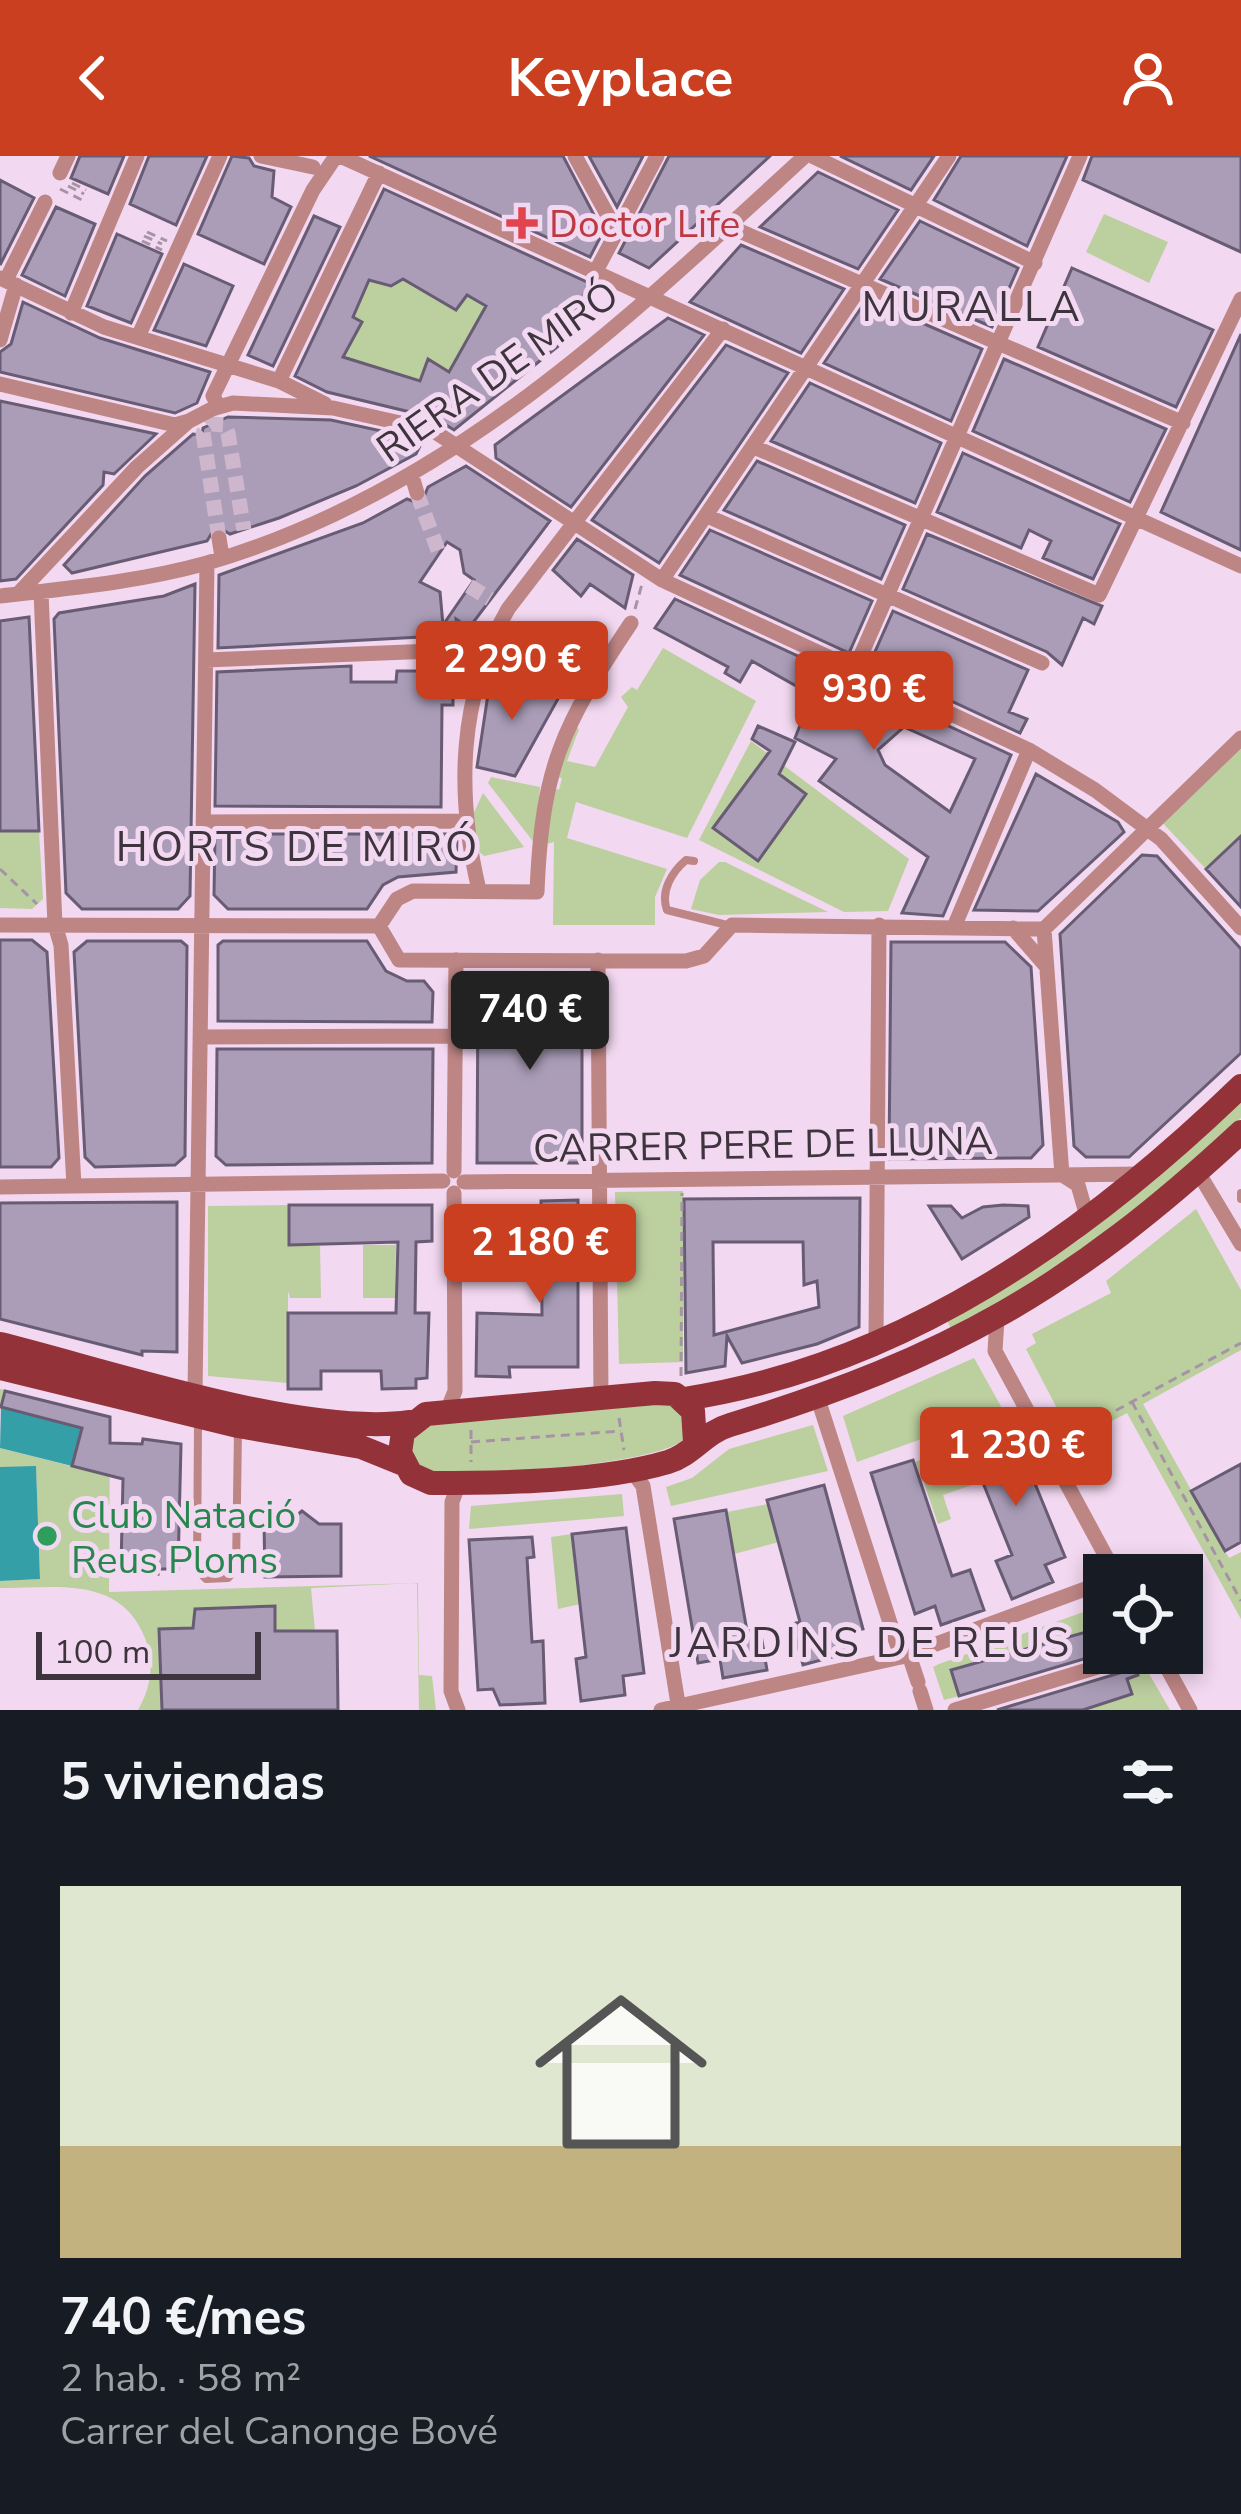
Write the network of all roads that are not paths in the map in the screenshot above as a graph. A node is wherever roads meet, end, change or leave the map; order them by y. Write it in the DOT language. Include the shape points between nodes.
graph roads {
  1 [pos="68,156"];
  2 [pos="137,156"];
  3 [pos="220,156"];
  4 [pos="338,156"];
  5 [pos="575,156"];
  6 [pos="656,156"];
  7 [pos="809,156"];
  8 [pos="950,156"];
  9 [pos="1081,156"];
  10 [pos="270,157"];
  11 [pos="312,162"];
  12 [pos="379,173"];
  13 [pos="59,180"];
  14 [pos="313,190"];
  15 [pos="45,202"];
  16 [pos="917,204"];
  17 [pos="728,226"];
  18 [pos="617,232"];
  19 [pos="1035,262"];
  20 [pos="596,271"];
  21 [pos="7,281"];
  22 [pos="862,285"];
  23 [pos="653,298"];
  24 [pos="1241,299"];
  25 [pos="71,313"];
  26 [pos="723,329"];
  27 [pos="138,337"];
  28 [pos="0,340"];
  29 [pos="1000,344"];
  30 [pos="232,367"];
  31 [pos="806,368"];
  32 [pos="279,382"];
  33 [pos="0,384"];
  34 [pos="333,408"];
  35 [pos="214,413"];
  36 [pos="189,421"];
  37 [pos="1183,423"];
  38 [pos="960,437"];
  39 [pos="460,445"];
  40 [pos="754,446"];
  41 [pos="412,476"];
  42 [pos="417,493"];
  43 [pos="707,516"];
  44 [pos="1137,519"];
  45 [pos="922,520"];
  46 [pos="573,524"];
  47 [pos="244,530"];
  48 [pos="219,538"];
  49 [pos="247,548"];
  50 [pos="48,560"];
  51 [pos="214,560"];
  52 [pos="1241,566"];
  53 [pos="662,580"];
  54 [pos="49,591"];
  55 [pos="18,594"];
  56 [pos="0,596"];
  57 [pos="889,596"];
  58 [pos="490,599"];
  59 [pos="508,609"];
  60 [pos="632,623"];
  61 [pos="485,649"];
  62 [pos="206,659"];
  63 [pos="1042,663"];
  64 [pos="854,671"];
  65 [pos="583,695"];
  66 [pos="1241,738"];
  67 [pos="1029,750"];
  68 [pos="463,821"];
  69 [pos="203,822"];
  70 [pos="1149,827"];
  71 [pos="694,861"];
  72 [pos="479,890"];
  73 [pos="0,925"];
  74 [pos="55,925"];
  75 [pos="730,925"];
  76 [pos="879,925"];
  77 [pos="202,926"];
  78 [pos="379,926"];
  79 [pos="954,927"];
  80 [pos="1013,928"];
  81 [pos="1241,928"];
  82 [pos="1044,929"];
  83 [pos="456,960"];
  84 [pos="598,960"];
  85 [pos="1046,966"];
  86 [pos="200,1036"];
  87 [pos="455,1036"];
  88 [pos="1241,1086"];
  89 [pos="1241,1132"];
  90 [pos="1198,1172"];
  91 [pos="1144,1174"];
  92 [pos="1062,1175"];
  93 [pos="878,1177"];
  94 [pos="596,1180"];
  95 [pos="454,1182"];
  96 [pos="198,1185"];
  97 [pos="74,1186"];
  98 [pos="0,1187"];
  99 [pos="1088,1220"];
  100 [pos="1241,1244"];
  101 [pos="998,1319"];
  102 [pos="957,1340"];
  103 [pos="876,1342"];
  104 [pos="0,1344"];
  105 [pos="995,1351"];
  106 [pos="0,1368"];
  107 [pos="682,1399"];
  108 [pos="818,1399"];
  109 [pos="609,1400"];
  110 [pos="196,1404"];
  111 [pos="459,1406"];
  112 [pos="410,1422"];
  113 [pos="238,1426"];
  114 [pos="695,1442"];
  115 [pos="404,1463"];
  116 [pos="639,1472"];
  117 [pos="455,1488"];
  118 [pos="1105,1554"];
  119 [pos="1083,1590"];
  120 [pos="905,1656"];
  121 [pos="1083,1671"];
  122 [pos="1170,1674"];
  123 [pos="679,1709"];
  124 [pos="458,1710"];
  125 [pos="661,1710"];
  126 [pos="926,1710"];
  127 [pos="955,1710"];
  128 [pos="1190,1710"];
  1 -- 13 [label="street"];
  2 -- 25 [label="street"];
  3 -- 27 [label="street"];
  4 -- 12 [label="street"];
  4 -- 14 [label="street"];
  5 -- 18 [label="street"];
  6 -- 18 [label="street"];
  7 -- 16 [label="street"];
  7 -- 17 [label="street, RIERA DE MIRÓ"];
  8 -- 16 [label="street"];
  9 -- 19 [label="street"];
  10 -- 11 [label="street"];
  11 -- 14 [label="street"];
  12 -- 20 [label="street"];
  12 -- 32 [label="street"];
  14 -- 30 [label="street"];
  15 -- 21 [label="street"];
  16 -- 19 [label="street"];
  16 -- 22 [label="street"];
  17 -- 22 [label="street"];
  17 -- 23 [label="street, RIERA DE MIRÓ"];
  18 -- 20 [label="street"];
  19 -- 29 [label="street"];
  20 -- 23 [label="street"];
  21 -- 25 [label="street"];
  21 -- 28 [label="street"];
  22 -- 29 [label="street"];
  22 -- 31 [label="street"];
  23 -- 26 [label="street"];
  23 -- 39 [label="street, RIERA DE MIRÓ"];
  24 -- 37 [label="street"];
  25 -- 27 [label="street"];
  26 -- 31 [label="street"];
  26 -- 46 [label="street"];
  27 -- 30 [label="street"];
  29 -- 37 [label="street"];
  29 -- 38 [label="street"];
  30 -- 32 [label="street"];
  30 -- 35 [label="street" via="214,396"];
  31 -- 38 [label="street"];
  31 -- 40 [label="street"];
  32 -- 34 [label="street"];
  33 -- 36 [label="street" via="176,425"];
  34 -- 35 [label="street"];
  34 -- 39 [label="street" via="432,430"];
  35 -- 36 [label="street"];
  36 -- 50 [label="street"];
  37 -- 44 [label="street"];
  38 -- 44 [label="street"];
  38 -- 45 [label="street"];
  39 -- 41 [label="street, RIERA DE MIRÓ"];
  39 -- 46 [label="street"];
  40 -- 43 [label="street"];
  40 -- 45 [label="street"];
  41 -- 42 [label="street"];
  41 -- 49 [label="street, RIERA DE MIRÓ"];
  43 -- 53 [label="street"];
  43 -- 57 [label="street"];
  44 -- 45 [label="street" via="1100,595"];
  44 -- 52 [label="street"];
  45 -- 57 [label="street"];
  46 -- 53 [label="street"];
  46 -- 59 [label="street"];
  47 -- 49 [label="street"];
  48 -- 51 [label="street"];
  49 -- 51 [label="street, RIERA DE MIRÓ"];
  50 -- 54 [label="street"];
  50 -- 55 [label="street"];
  51 -- 54 [label="street, RIERA DE MIRÓ"];
  51 -- 62 [label="street"];
  53 -- 64 [label="street"];
  54 -- 55 [label="street, RIERA DE MIRÓ"];
  54 -- 74 [label="street"];
  55 -- 56 [label="street, RIERA DE MIRÓ"];
  57 -- 63 [label="street"];
  57 -- 64 [label="street"];
  58 -- 59 [label="street"];
  59 -- 61 [label="street"];
  60 -- 65 [label="street"];
  61 -- 62 [label="street"];
  61 -- 65 [label="street"];
  61 -- 68 [label="street" via="469,705"];
  62 -- 69 [label="street"];
  64 -- 67 [label="street"];
  65 -- 72 [label="street" via="557,746 540,821 536,892"];
  66 -- 70 [label="street"];
  67 -- 70 [label="street"];
  67 -- 79 [label="street"];
  68 -- 69 [label="street"];
  68 -- 72 [label="street"];
  69 -- 77 [label="street"];
  70 -- 81 [label="street"];
  70 -- 82 [label="street"];
  71 -- 75 [label="lane" via="673,875 667,910"];
  72 -- 78 [label="street" via="413,891"];
  73 -- 74 [label="street"];
  74 -- 77 [label="street"];
  74 -- 97 [label="street"];
  75 -- 76 [label="street"];
  75 -- 84 [label="street" via="695,959"];
  76 -- 79 [label="street"];
  76 -- 93 [label="street"];
  77 -- 78 [label="street"];
  77 -- 86 [label="street"];
  78 -- 83 [label="street" via="398,960"];
  79 -- 80 [label="street"];
  80 -- 82 [label="street"];
  80 -- 85 [label="street"];
  82 -- 85 [label="street"];
  83 -- 84 [label="street"];
  83 -- 87 [label="street"];
  84 -- 94 [label="street"];
  85 -- 92 [label="street"];
  86 -- 87 [label="street"];
  86 -- 96 [label="street"];
  87 -- 95 [label="street"];
  88 -- 91 [label="main road"];
  89 -- 90 [label="main road"];
  90 -- 100 [label="street"];
  90 -- 101 [label="main road" via="1095,1257"];
  91 -- 92 [label="street, CARRER PERE DE LLUNA"];
  91 -- 99 [label="main road"];
  92 -- 93 [label="street, CARRER PERE DE LLUNA"];
  92 -- 99 [label="street" via="1078,1185"];
  93 -- 94 [label="street, CARRER PERE DE LLUNA"];
  93 -- 103 [label="street"];
  94 -- 95 [label="street, CARRER PERE DE LLUNA"];
  94 -- 109 [label="street"];
  95 -- 96 [label="street, CARRER PERE DE LLUNA"];
  95 -- 111 [label="street"];
  96 -- 97 [label="street, CARRER PERE DE LLUNA"];
  96 -- 110 [label="street"];
  97 -- 98 [label="street, CARRER PERE DE LLUNA"];
  99 -- 103 [label="main road" via="980,1291"];
  101 -- 102 [label="main road"];
  101 -- 105 [label="street"];
  102 -- 105 [label="street"];
  102 -- 108 [label="main road"];
  103 -- 107 [label="main road"];
  104 -- 110 [label="main road"];
  105 -- 118 [label="street"];
  106 -- 110 [label="main road"];
  107 -- 109 [label="main road" via="664,1392"];
  107 -- 114 [label="main road" via="696,1419"];
  108 -- 114 [label="main road"];
  108 -- 120 [label="street"];
  109 -- 111 [label="main road"];
  110 -- 112 [label="main road"];
  110 -- 113 [label="main road"];
  110 -- 113 [label="lane" via="197,1570 206,1579 228,1578 236,1569"];
  111 -- 112 [label="main road"];
  112 -- 115 [label="main road" via="400,1444"];
  113 -- 115 [label="main road"];
  114 -- 116 [label="main road" via="682,1456"];
  115 -- 117 [label="main road" via="420,1480"];
  116 -- 117 [label="main road"];
  116 -- 123 [label="street"];
  117 -- 124 [label="street" via="451,1690"];
  119 -- 120 [label="street"];
  120 -- 123 [label="street"];
  120 -- 126 [label="street"];
  121 -- 127 [label="street"];
  122 -- 128 [label="street"];
  123 -- 125 [label="street"];
}
